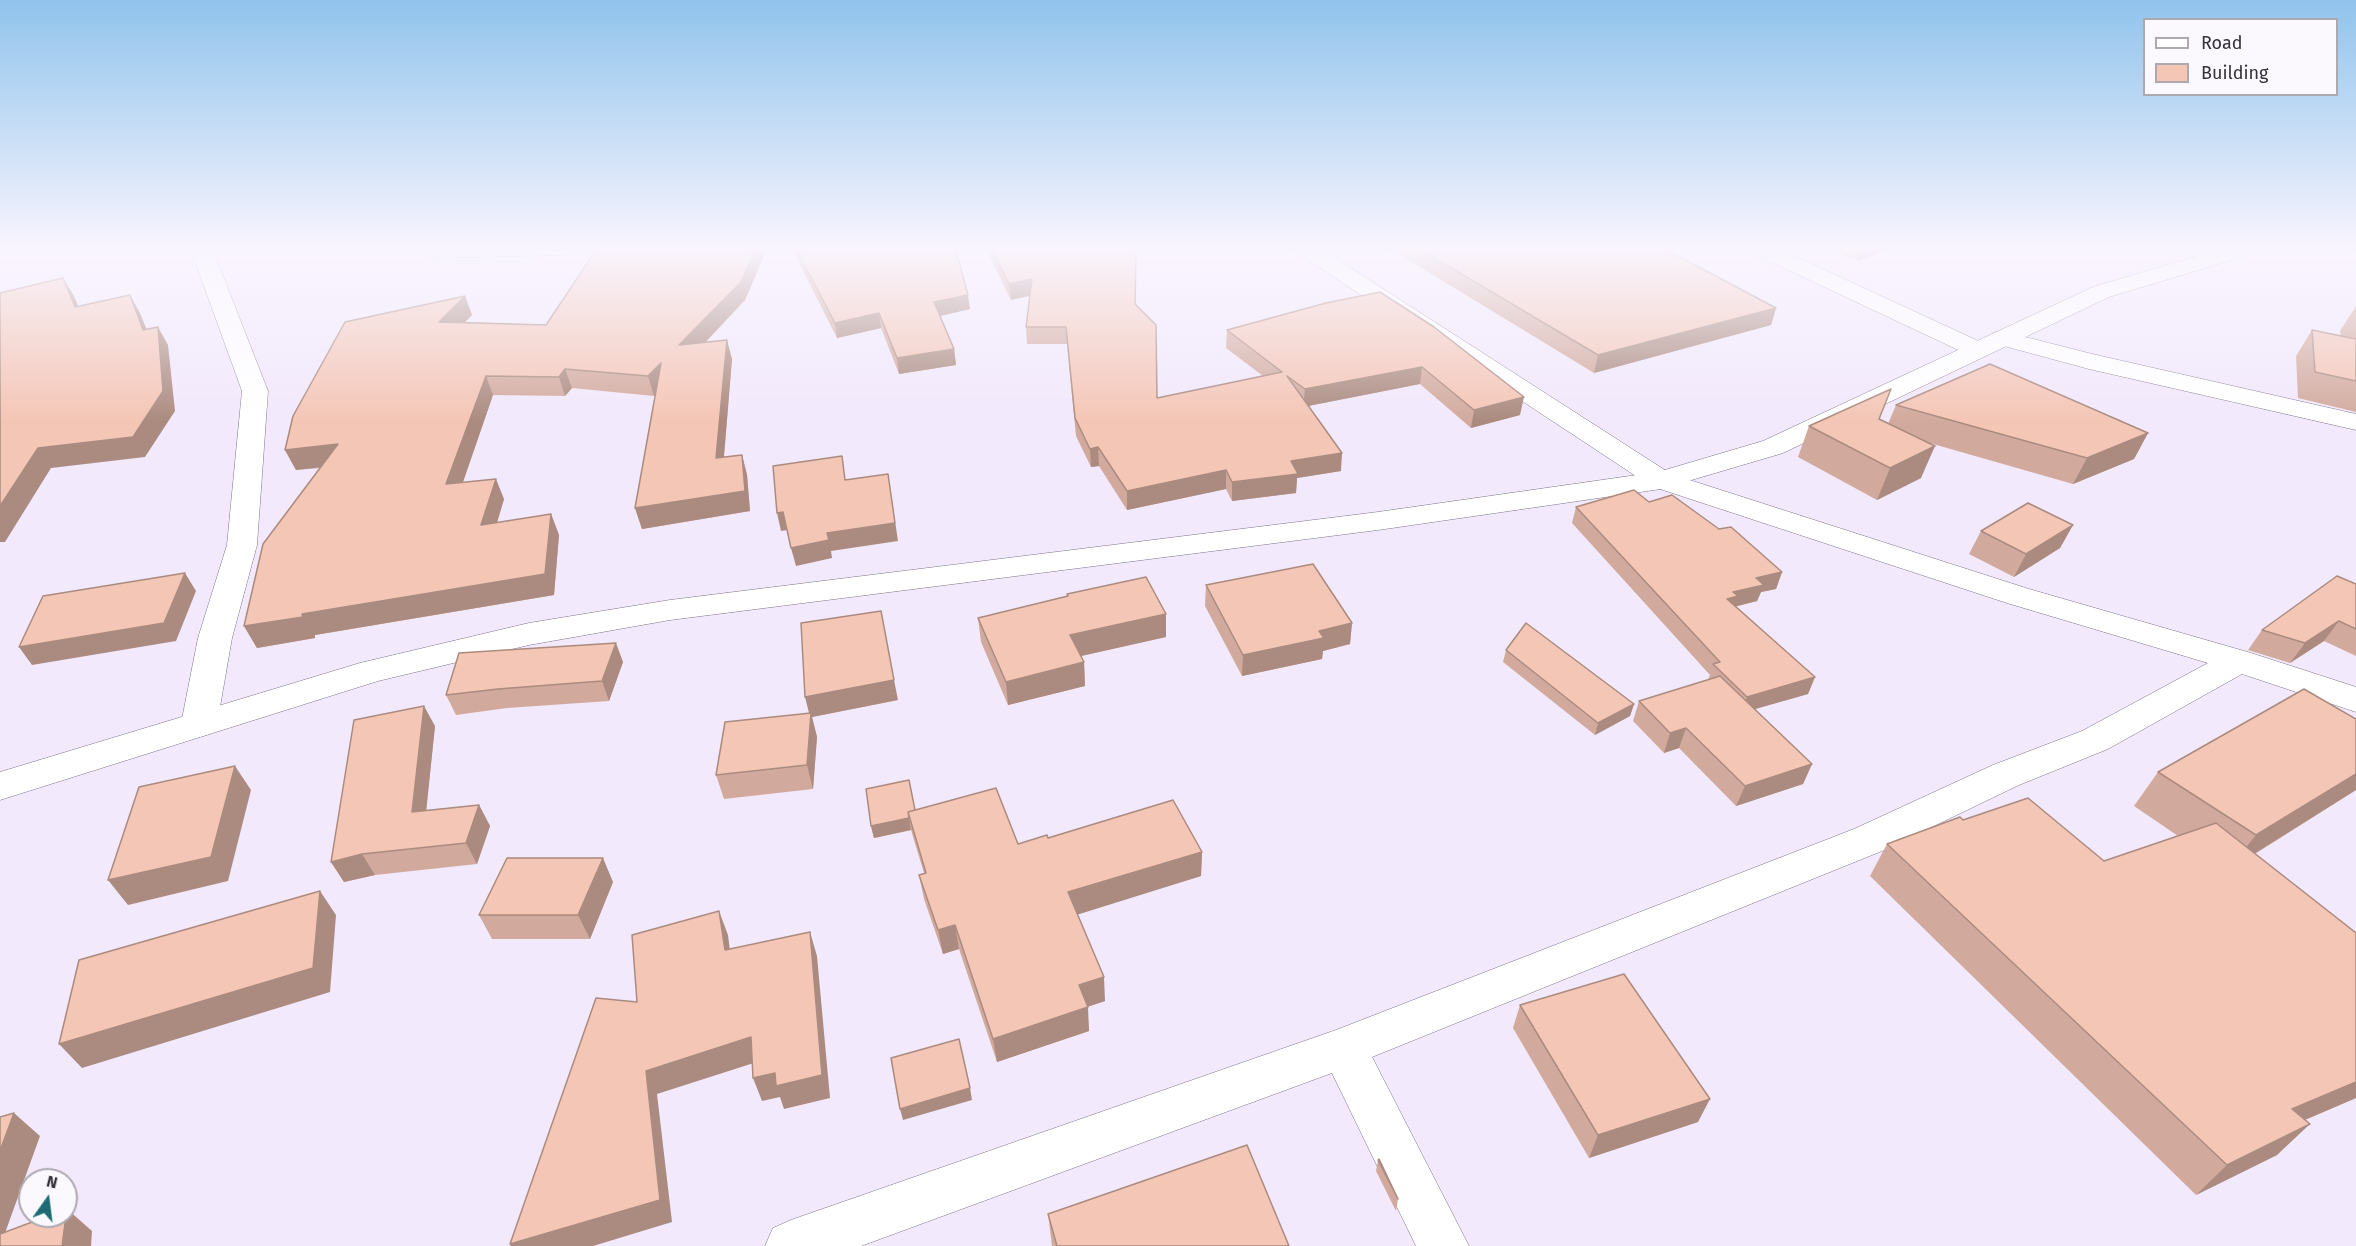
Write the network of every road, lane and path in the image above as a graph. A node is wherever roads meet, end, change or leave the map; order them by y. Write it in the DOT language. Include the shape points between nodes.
graph roads {
  1 [pos="222,305"];
  2 [pos="1393,305"];
  3 [pos="1897,305"];
  4 [pos="2073,305"];
  5 [pos="1990,344"];
  6 [pos="2356,422"];
  7 [pos="1661,480"];
  8 [pos="2239,661"];
  9 [pos="2356,700"];
  10 [pos="199,724"];
  11 [pos="0,786"];
  12 [pos="1343,1048"];
  13 [pos="791,1246"];
  14 [pos="1443,1246"];
  1 -- 10 [label="street" via="255,391 242,545 214,639"];
  2 -- 7 [label="street"];
  3 -- 5 [label="street"];
  4 -- 5 [label="street"];
  5 -- 6 [label="street" via="2090,361"];
  5 -- 7 [label="street" via="1773,447"];
  7 -- 8 [label="street" via="2018,596"];
  7 -- 10 [label="street" via="1378,521 658,612 529,634 372,671"];
  8 -- 9 [label="street"];
  8 -- 12 [label="street" via="2095,740 2006,775 1868,840"];
  10 -- 11 [label="street"];
  12 -- 13 [label="street"];
  12 -- 14 [label="street"];
}
